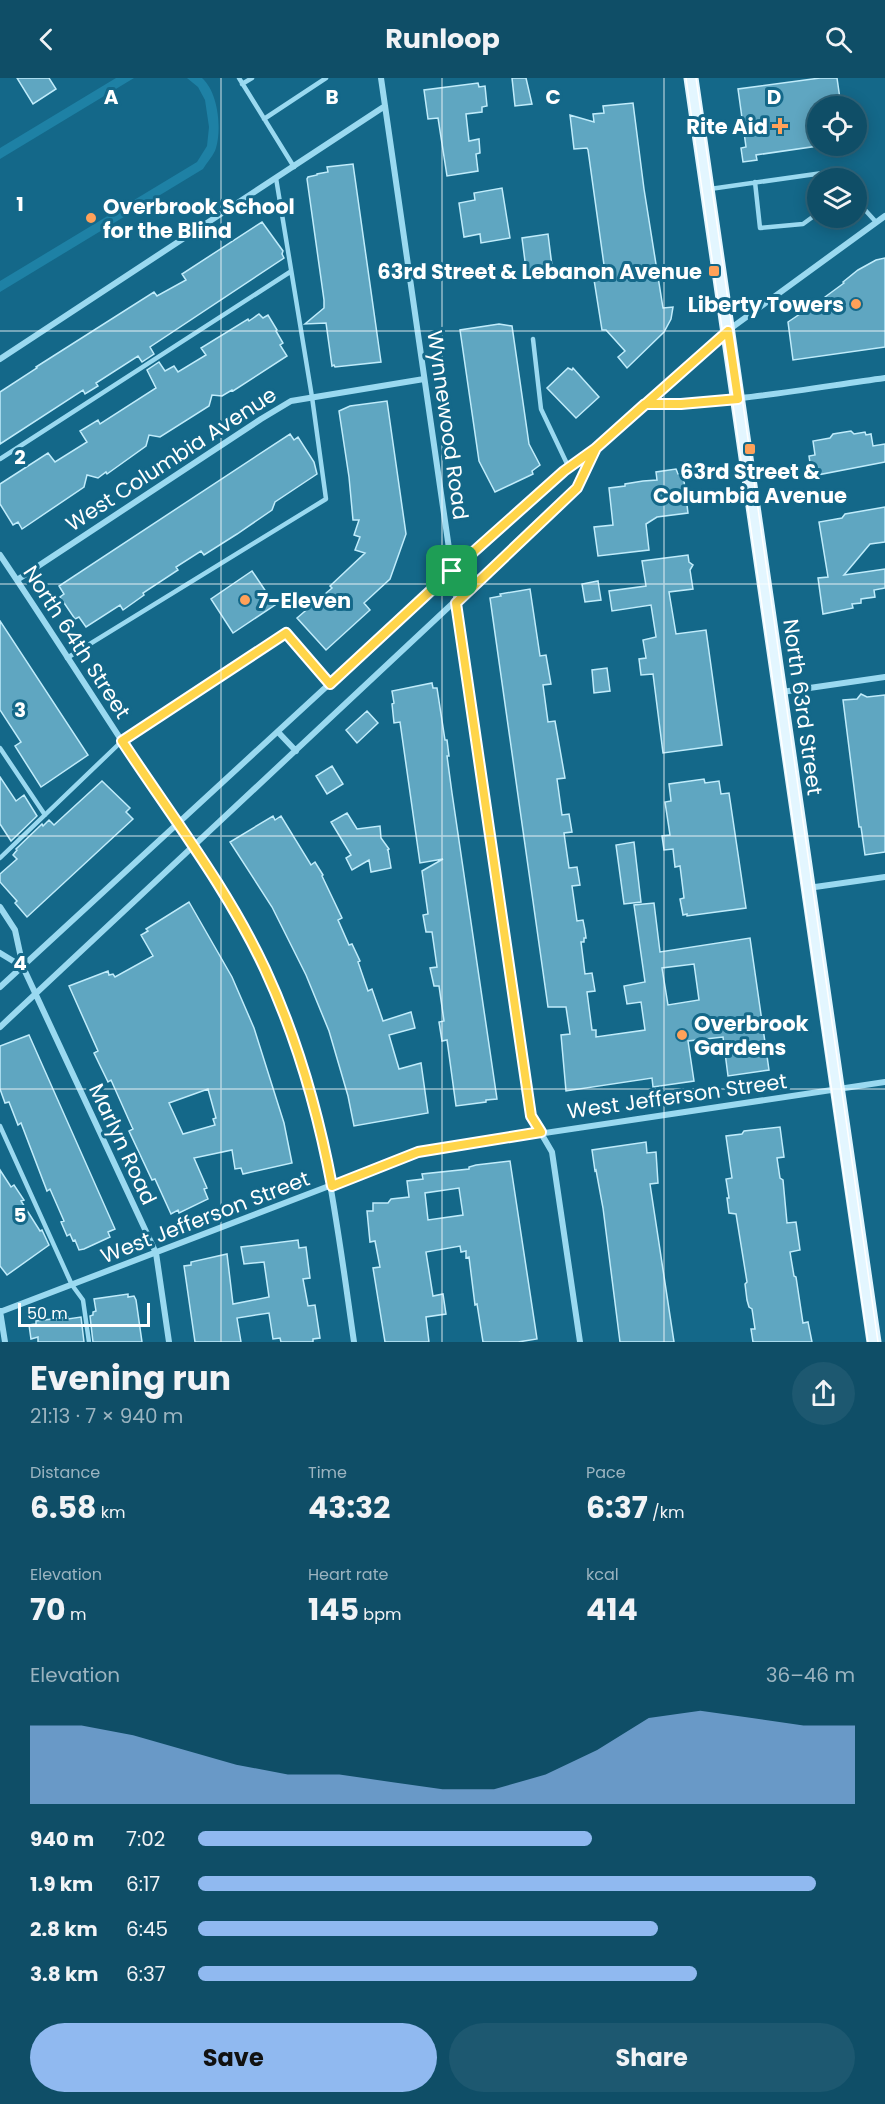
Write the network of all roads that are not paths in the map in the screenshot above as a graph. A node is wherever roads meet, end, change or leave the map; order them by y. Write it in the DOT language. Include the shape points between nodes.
graph roads {
  1 [pos="238,78"];
  2 [pos="252,78"];
  3 [pos="326,78"];
  4 [pos="381,78"];
  5 [pos="691,78"];
  6 [pos="242,84"];
  7 [pos="385,106"];
  8 [pos="264,119"];
  9 [pos="294,166"];
  10 [pos="807,175"];
  11 [pos="276,178"];
  12 [pos="755,182"];
  13 [pos="707,189"];
  14 [pos="867,212"];
  15 [pos="885,214"];
  16 [pos="807,221"];
  17 [pos="876,222"];
  18 [pos="290,272"];
  19 [pos="728,331"];
  20 [pos="533,339"];
  21 [pos="0,359"];
  22 [pos="885,378"];
  23 [pos="424,379"];
  24 [pos="312,397"];
  25 [pos="738,399"];
  26 [pos="645,404"];
  27 [pos="596,448"];
  28 [pos="0,459"];
  29 [pos="568,468"];
  30 [pos="0,555"];
  31 [pos="452,571"];
  32 [pos="16,580"];
  33 [pos="456,603"];
  34 [pos="68,658"];
  35 [pos="885,677"];
  36 [pos="330,684"];
  37 [pos="780,692"];
  38 [pos="278,732"];
  39 [pos="122,741"];
  40 [pos="0,748"];
  41 [pos="296,751"];
  42 [pos="45,815"];
  43 [pos="177,826"];
  44 [pos="193,847"];
  45 [pos="0,858"];
  46 [pos="885,877"];
  47 [pos="808,888"];
  48 [pos="0,907"];
  49 [pos="0,953"];
  50 [pos="23,967"];
  51 [pos="0,987"];
  52 [pos="36,995"];
  53 [pos="0,1027"];
  54 [pos="885,1082"];
  55 [pos="837,1089"];
  56 [pos="0,1126"];
  57 [pos="541,1132"];
  58 [pos="332,1186"];
  59 [pos="156,1253"];
  60 [pos="72,1285"];
  61 [pos="0,1312"];
  62 [pos="5,1342"];
  63 [pos="89,1342"];
  64 [pos="169,1342"];
  65 [pos="354,1342"];
  66 [pos="580,1342"];
  67 [pos="874,1342"];
  1 -- 6 [label="lane"];
  2 -- 6 [label="lane"];
  3 -- 8 [label="lane"];
  4 -- 7 [label="street, Wynnewood Road"];
  5 -- 13 [label="main road, North 63rd Street"];
  6 -- 8 [label="lane"];
  7 -- 9 [label="street"];
  7 -- 23 [label="street, Wynnewood Road"];
  8 -- 9 [label="lane"];
  9 -- 11 [label="street"];
  10 -- 12 [label="lane"];
  11 -- 18 [label="lane"];
  11 -- 21 [label="street"];
  12 -- 13 [label="lane"];
  12 -- 16 [label="lane" via="760,228"];
  13 -- 19 [label="main road, North 63rd Street"];
  14 -- 17 [label="lane"];
  15 -- 17 [label="street"];
  17 -- 19 [label="street"];
  18 -- 24 [label="lane"];
  18 -- 28 [label="lane"];
  19 -- 25 [label="main road, North 63rd Street"];
  19 -- 26 [label="street"];
  20 -- 29 [label="lane" via="541,409"];
  22 -- 25 [label="street"];
  23 -- 24 [label="street, West Columbia Avenue"];
  23 -- 31 [label="street, Wynnewood Road"];
  24 -- 32 [label="street, West Columbia Avenue" via="291,401 261,419"];
  24 -- 34 [label="lane" via="326,499"];
  25 -- 26 [label="street"];
  25 -- 37 [label="main road, North 63rd Street"];
  26 -- 27 [label="street"];
  27 -- 29 [label="street"];
  27 -- 33 [label="street" via="577,488"];
  29 -- 31 [label="street"];
  30 -- 32 [label="street, North 64th Street"];
  31 -- 33 [label="street, Wynnewood Road"];
  31 -- 36 [label="street"];
  32 -- 34 [label="street, North 64th Street"];
  33 -- 41 [label="street"];
  33 -- 57 [label="street, Wynnewood Road" via="531,1116"];
  34 -- 39 [label="street, North 64th Street"];
  35 -- 37 [label="street"];
  36 -- 38 [label="street"];
  36 -- 39 [label="lane" via="286,633"];
  37 -- 47 [label="main road, North 63rd Street"];
  38 -- 41 [label="street"];
  38 -- 43 [label="street"];
  39 -- 42 [label="lane"];
  39 -- 43 [label="street, North 64th Street"];
  40 -- 42 [label="lane"];
  41 -- 44 [label="street"];
  42 -- 45 [label="lane"];
  43 -- 44 [label="street, North 64th Street"];
  43 -- 50 [label="street"];
  44 -- 52 [label="street"];
  44 -- 58 [label="street, North 64th Street" via="249,938 286,1019 310,1090"];
  46 -- 47 [label="street"];
  47 -- 55 [label="main road, North 63rd Street"];
  48 -- 50 [label="street, Marlyn Road" via="15,930"];
  49 -- 50 [label="street"];
  50 -- 51 [label="street"];
  50 -- 52 [label="street, Marlyn Road"];
  52 -- 53 [label="street"];
  52 -- 59 [label="street, Marlyn Road"];
  54 -- 55 [label="street, West Jefferson Street"];
  55 -- 57 [label="street, West Jefferson Street"];
  55 -- 67 [label="main road, North 63rd Street"];
  56 -- 60 [label="lane"];
  57 -- 58 [label="street, West Jefferson Street" via="418,1152"];
  57 -- 66 [label="street, Wynnewood Road" via="552,1152"];
  58 -- 59 [label="street, West Jefferson Street"];
  58 -- 65 [label="street, North 64th Street"];
  59 -- 60 [label="street, West Jefferson Street"];
  59 -- 64 [label="street, Marlyn Road"];
  60 -- 61 [label="street, West Jefferson Street"];
  60 -- 63 [label="lane" via="83,1300"];
  61 -- 62 [label="street"];
}
